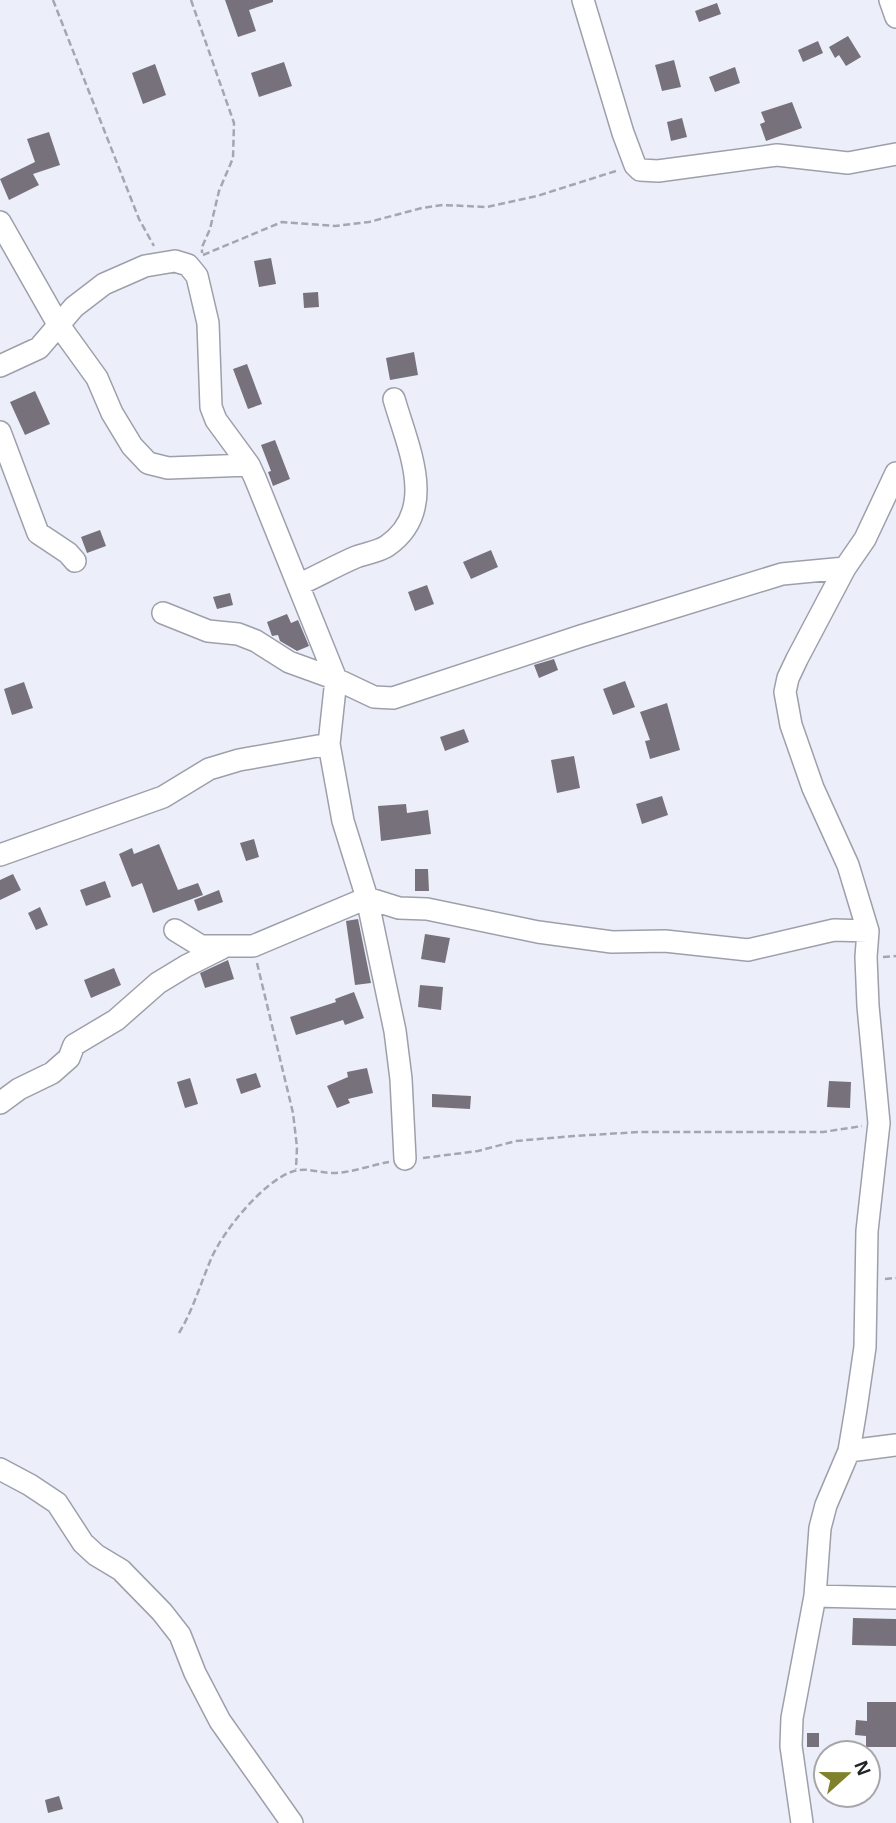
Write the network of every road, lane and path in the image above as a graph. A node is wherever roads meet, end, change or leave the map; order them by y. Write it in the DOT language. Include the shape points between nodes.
graph roads {
  1 [pos="53,0"];
  2 [pos="191,0"];
  3 [pos="583,0"];
  4 [pos="890,0"];
  5 [pos="896,17"];
  6 [pos="896,154"];
  7 [pos="635,165"];
  8 [pos="0,222"];
  9 [pos="159,250"];
  10 [pos="193,256"];
  11 [pos="203,256"];
  12 [pos="58,324"];
  13 [pos="0,366"];
  14 [pos="394,399"];
  15 [pos="0,432"];
  16 [pos="249,465"];
  17 [pos="896,473"];
  18 [pos="75,561"];
  19 [pos="845,568"];
  20 [pos="298,585"];
  21 [pos="163,613"];
  22 [pos="336,678"];
  23 [pos="329,744"];
  24 [pos="0,855"];
  25 [pos="367,898"];
  26 [pos="175,930"];
  27 [pos="868,931"];
  28 [pos="225,946"];
  29 [pos="253,946"];
  30 [pos="0,1103"];
  31 [pos="879,1124"];
  32 [pos="405,1159"];
  33 [pos="295,1171"];
  34 [pos="179,1333"];
  35 [pos="896,1445"];
  36 [pos="849,1451"];
  37 [pos="0,1469"];
  38 [pos="815,1597"];
  39 [pos="896,1598"];
  40 [pos="292,1823"];
  41 [pos="802,1823"];
  1 -- 9 [label="path" via="139,219"];
  2 -- 11 [label="path" via="234,123 233,158 219,191"];
  3 -- 7 [label="street"];
  4 -- 5 [label="street"];
  6 -- 7 [label="street" via="848,163 776,155 658,171 639,170"];
  7 -- 11 [label="path" via="487,207 443,205 335,226 282,222"];
  8 -- 12 [label="street"];
  10 -- 11 [label="path"];
  12 -- 13 [label="street" via="38,348"];
  12 -- 16 [label="street" via="97,378 132,446 148,463 168,468"];
  12 -- 16 [label="street" via="104,285 145,266 175,261 188,265 197,276 208,323 211,407"];
  14 -- 20 [label="street" via="416,472 416,509 405,530 385,548"];
  15 -- 18 [label="street" via="37,533"];
  16 -- 20 [label="street"];
  17 -- 19 [label="street" via="865,539"];
  19 -- 22 [label="street" via="782,574 393,698 374,697"];
  19 -- 27 [label="street" via="797,659 785,692 813,788 848,865"];
  20 -- 22 [label="street"];
  21 -- 22 [label="street" via="208,631 256,641 289,663"];
  22 -- 23 [label="street"];
  23 -- 24 [label="street" via="209,769 163,797"];
  23 -- 25 [label="street" via="343,821"];
  25 -- 27 [label="street" via="398,908 427,909 612,942 665,941 748,950 834,930"];
  25 -- 29 [label="street"];
  25 -- 32 [label="street" via="401,1079"];
  26 -- 28 [label="street" via="201,946"];
  27 -- 31 [label="street" via="868,1006"];
  28 -- 29 [label="street"];
  28 -- 30 [label="street" via="158,984 116,1020 75,1045 69,1058 52,1073"];
  29 -- 33 [label="path" via="293,1113"];
  31 -- 32 [label="path" via="822,1132 574,1136"];
  31 -- 36 [label="street" via="867,1231 865,1347"];
  32 -- 33 [label="path" via="335,1173"];
  33 -- 34 [label="path" via="275,1179 236,1221 212,1257"];
  35 -- 36 [label="street"];
  36 -- 38 [label="street" via="820,1528"];
  37 -- 40 [label="street" via="57,1503 83,1543 121,1570 162,1612 180,1636 220,1721"];
  38 -- 39 [label="street"];
  38 -- 41 [label="street" via="792,1718 791,1746"];
}
